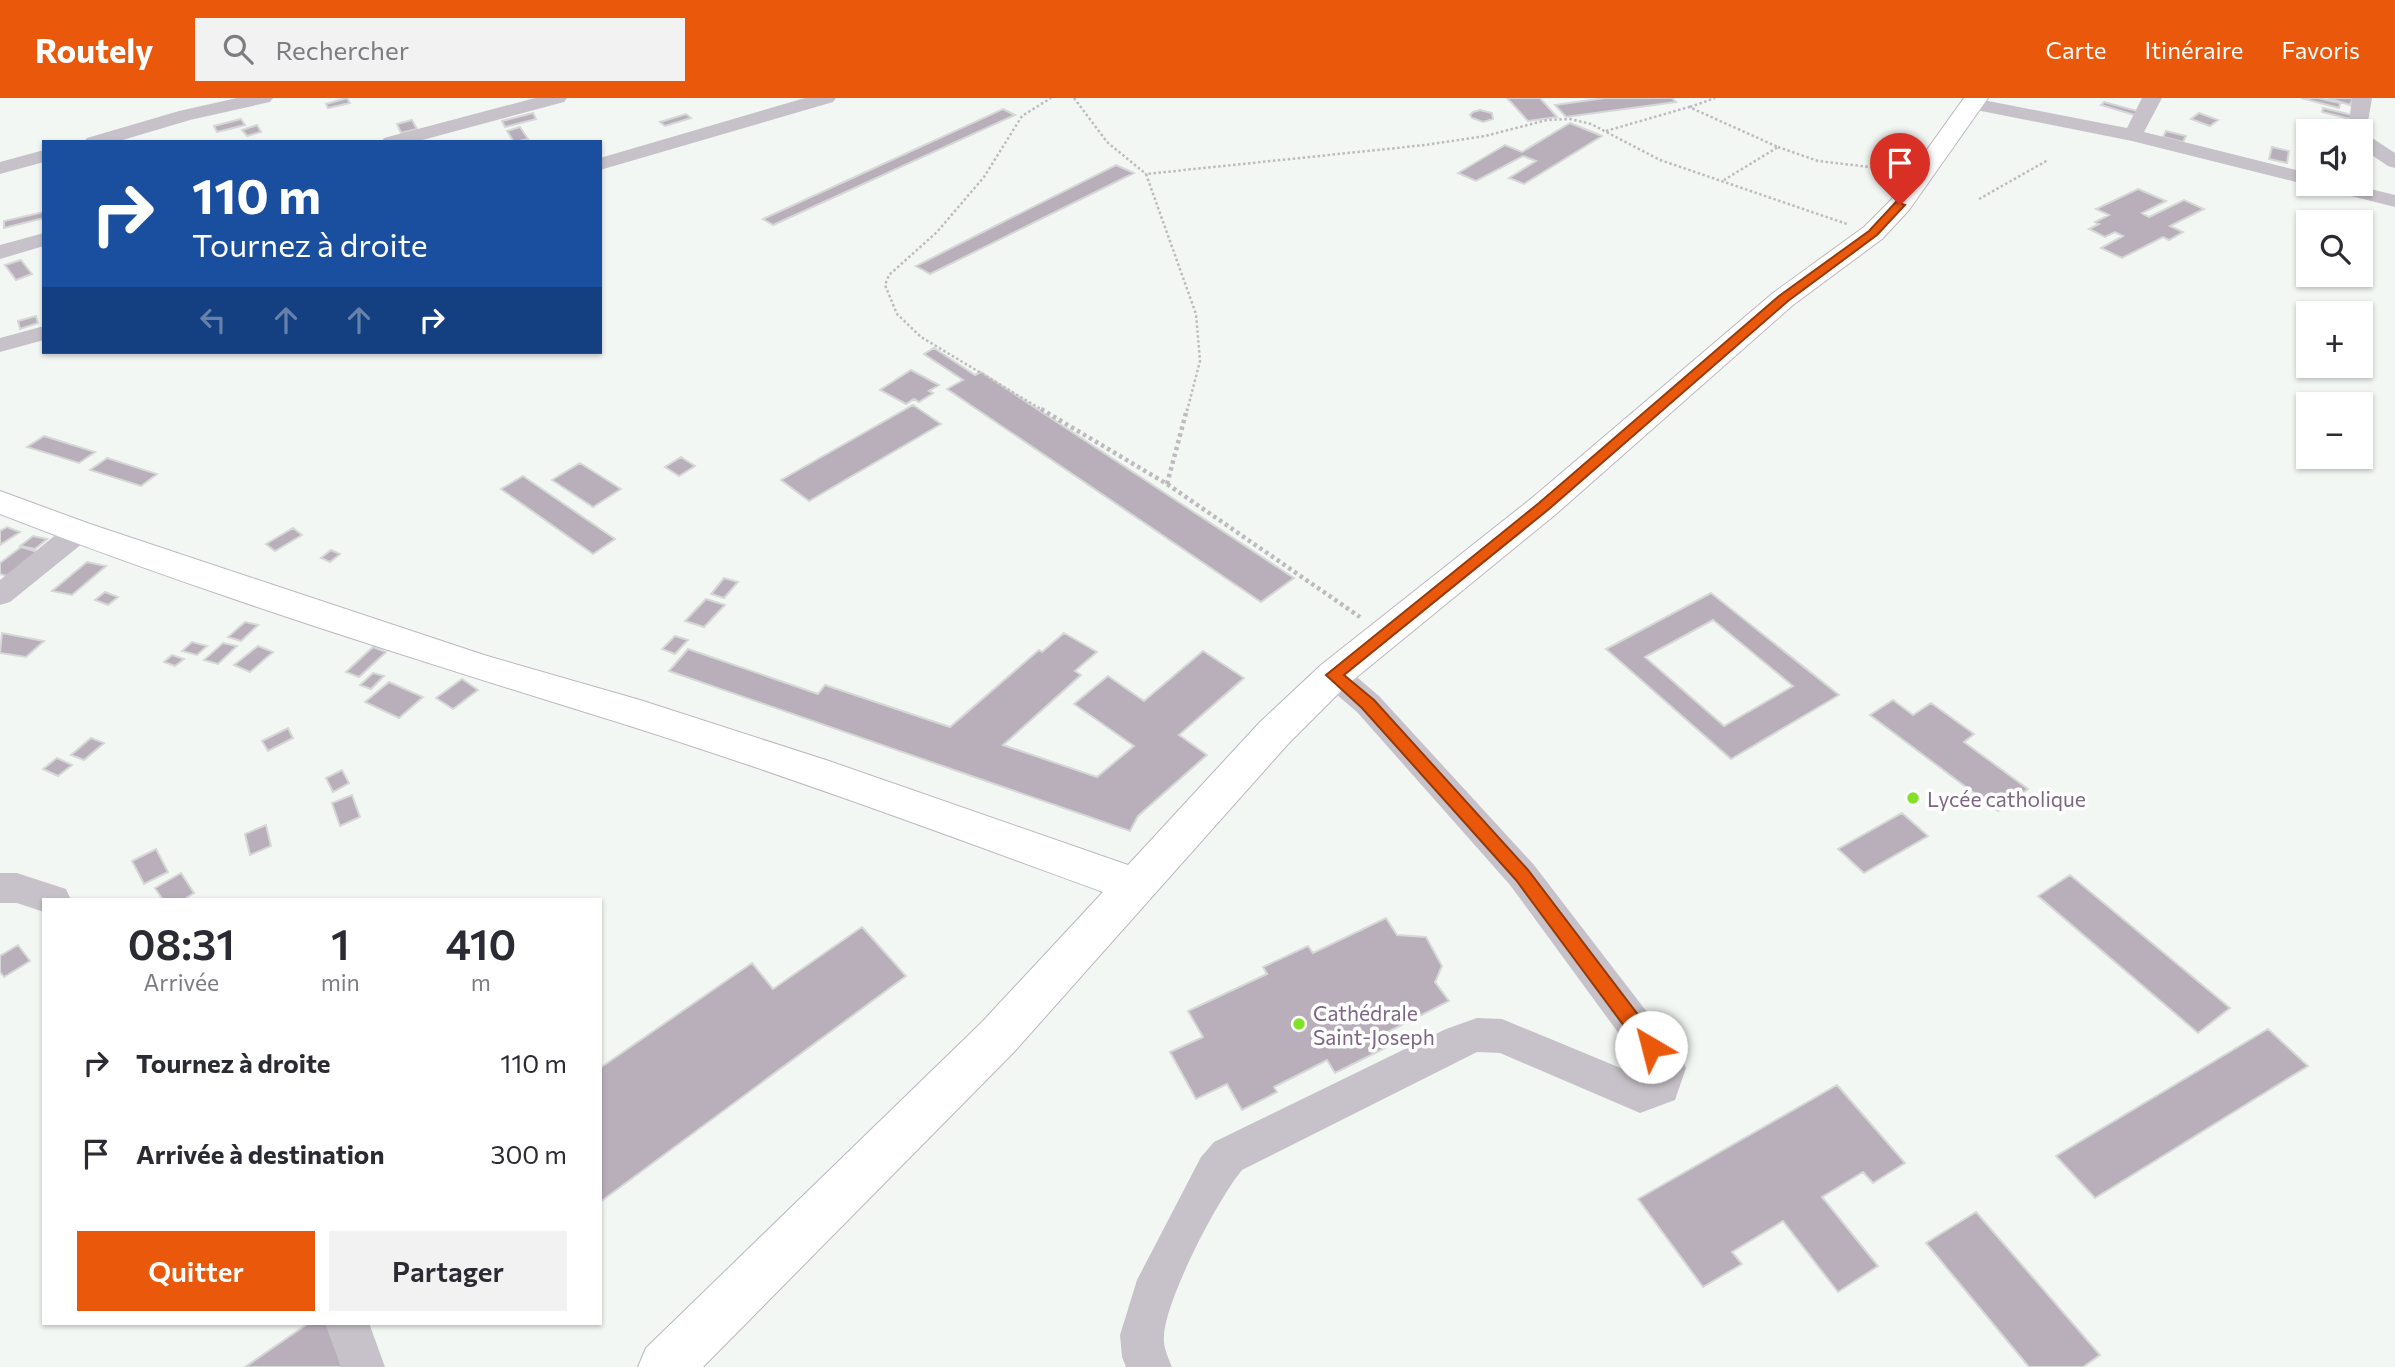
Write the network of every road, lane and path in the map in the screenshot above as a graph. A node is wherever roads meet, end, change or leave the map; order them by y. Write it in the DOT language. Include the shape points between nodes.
graph roads {
  1 [pos="198,98"];
  2 [pos="262,98"];
  3 [pos="557,98"];
  4 [pos="826,98"];
  5 [pos="1051,98"];
  6 [pos="1074,98"];
  7 [pos="1715,98"];
  8 [pos="2152,98"];
  9 [pos="2362,98"];
  10 [pos="1974,101"];
  11 [pos="1689,107"];
  12 [pos="186,115"];
  13 [pos="2359,119"];
  14 [pos="1606,131"];
  15 [pos="2133,135"];
  16 [pos="173,139"];
  17 [pos="101,140"];
  18 [pos="399,140"];
  19 [pos="1778,147"];
  20 [pos="2373,147"];
  21 [pos="42,157"];
  22 [pos="2048,160"];
  23 [pos="602,162"];
  24 [pos="2395,162"];
  25 [pos="0,168"];
  26 [pos="1925,172"];
  27 [pos="1146,174"];
  28 [pos="2296,176"];
  29 [pos="1724,181"];
  30 [pos="2373,196"];
  31 [pos="1979,199"];
  32 [pos="2395,201"];
  33 [pos="1873,233"];
  34 [pos="42,240"];
  35 [pos="0,252"];
  36 [pos="42,334"];
  37 [pos="0,345"];
  38 [pos="1167,484"];
  39 [pos="0,502"];
  40 [pos="78,532"];
  41 [pos="0,595"];
  42 [pos="1384,633"];
  43 [pos="1334,675"];
  44 [pos="1135,885"];
  45 [pos="0,888"];
  46 [pos="48,898"];
  47 [pos="348,1325"];
  48 [pos="363,1367"];
  49 [pos="665,1367"];
  50 [pos="1150,1367"];
  1 -- 12 [label="street"];
  2 -- 12 [label="street"];
  3 -- 18 [label="street"];
  4 -- 23 [label="street"];
  5 -- 38 [label="path" via="1022,116 984,177 937,232 889,275 885,285 897,314 921,337"];
  6 -- 27 [label="path" via="1107,142"];
  7 -- 11 [label="path"];
  8 -- 15 [label="street"];
  9 -- 13 [label="street"];
  10 -- 15 [label="street"];
  10 -- 26 [label="street"];
  11 -- 14 [label="path"];
  11 -- 19 [label="path"];
  12 -- 16 [label="street"];
  12 -- 17 [label="street"];
  14 -- 27 [label="path" via="1570,119 1547,120 1425,145"];
  14 -- 29 [label="path" via="1660,160"];
  15 -- 28 [label="street"];
  19 -- 26 [label="path" via="1818,161"];
  19 -- 29 [label="path"];
  20 -- 24 [label="street"];
  21 -- 25 [label="street"];
  22 -- 31 [label="path"];
  26 -- 33 [label="street"];
  27 -- 38 [label="path" via="1196,314 1200,353"];
  29 -- 33 [label="path"];
  30 -- 32 [label="street"];
  33 -- 42 [label="street" via="1783,299 1544,506"];
  34 -- 35 [label="street"];
  36 -- 37 [label="street"];
  38 -- 42 [label="path"];
  39 -- 40 [label="street"];
  40 -- 41 [label="street"];
  40 -- 44 [label="street" via="476,666 815,772"];
  42 -- 43 [label="street"];
  43 -- 44 [label="street" via="1274,733"];
  43 -- 50 [label="street" via="1368,704 1522,875 1667,1068 1661,1087 1640,1095 1502,1036 1477,1035 1228,1156 1215,1171 1158,1280 1142,1335 1143,1357"];
  44 -- 49 [label="street" via="998,1037"];
  45 -- 46 [label="street"];
  47 -- 48 [label="street"];
}
